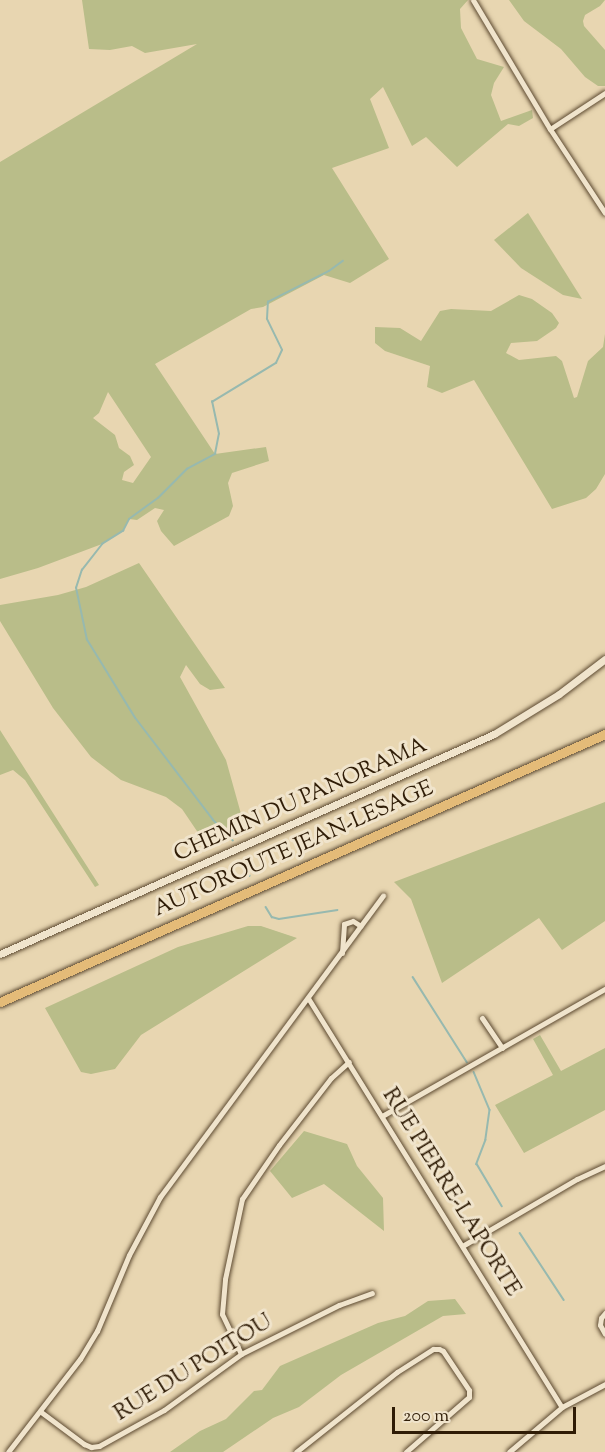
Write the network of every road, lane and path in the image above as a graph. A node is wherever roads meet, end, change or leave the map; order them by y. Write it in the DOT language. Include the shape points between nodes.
graph roads {
  1 [pos="473,0"];
  2 [pos="605,93"];
  3 [pos="550,129"];
  4 [pos="605,213"];
  5 [pos="605,659"];
  6 [pos="605,734"];
  7 [pos="383,896"];
  8 [pos="361,926"];
  9 [pos="0,954"];
  10 [pos="342,955"];
  11 [pos="605,989"];
  12 [pos="308,998"];
  13 [pos="0,1002"];
  14 [pos="482,1018"];
  15 [pos="502,1048"];
  16 [pos="349,1062"];
  17 [pos="382,1116"];
  18 [pos="605,1166"];
  19 [pos="464,1245"];
  20 [pos="372,1293"];
  21 [pos="605,1313"];
  22 [pos="605,1334"];
  23 [pos="241,1354"];
  24 [pos="605,1384"];
  25 [pos="562,1407"];
  26 [pos="40,1412"];
  27 [pos="8,1452"];
  28 [pos="296,1452"];
  29 [pos="406,1452"];
  30 [pos="509,1452"];
  1 -- 3 [label="street"];
  2 -- 3 [label="street"];
  3 -- 4 [label="street"];
  5 -- 9 [label="street, CHEMIN DU PANORAMA" via="559,694 495,734"];
  6 -- 13 [label="highway, AUTOROUTE JEAN-LESAGE"];
  7 -- 8 [label="street"];
  8 -- 10 [label="street"];
  8 -- 10 [label="street" via="353,921 344,924"];
  10 -- 12 [label="street"];
  11 -- 15 [label="street"];
  12 -- 16 [label="street, RUE PIERRE-LAPORTE"];
  12 -- 26 [label="street" via="160,1197 129,1255 97,1331"];
  14 -- 15 [label="street"];
  15 -- 17 [label="street"];
  16 -- 17 [label="street, RUE PIERRE-LAPORTE"];
  16 -- 23 [label="street" via="319,1094 242,1199 225,1279 222,1314"];
  17 -- 19 [label="street, RUE PIERRE-LAPORTE"];
  18 -- 19 [label="street"];
  19 -- 25 [label="street, RUE PIERRE-LAPORTE"];
  20 -- 23 [label="street, RUE DU POITOU" via="339,1305"];
  21 -- 22 [label="street" via="600,1325"];
  23 -- 26 [label="street, RUE DU POITOU" via="164,1410 99,1446 84,1444"];
  24 -- 25 [label="street"];
  25 -- 30 [label="street"];
  26 -- 27 [label="street"];
  28 -- 29 [label="street" via="397,1372 433,1348 443,1351 470,1394 463,1405"];
}
